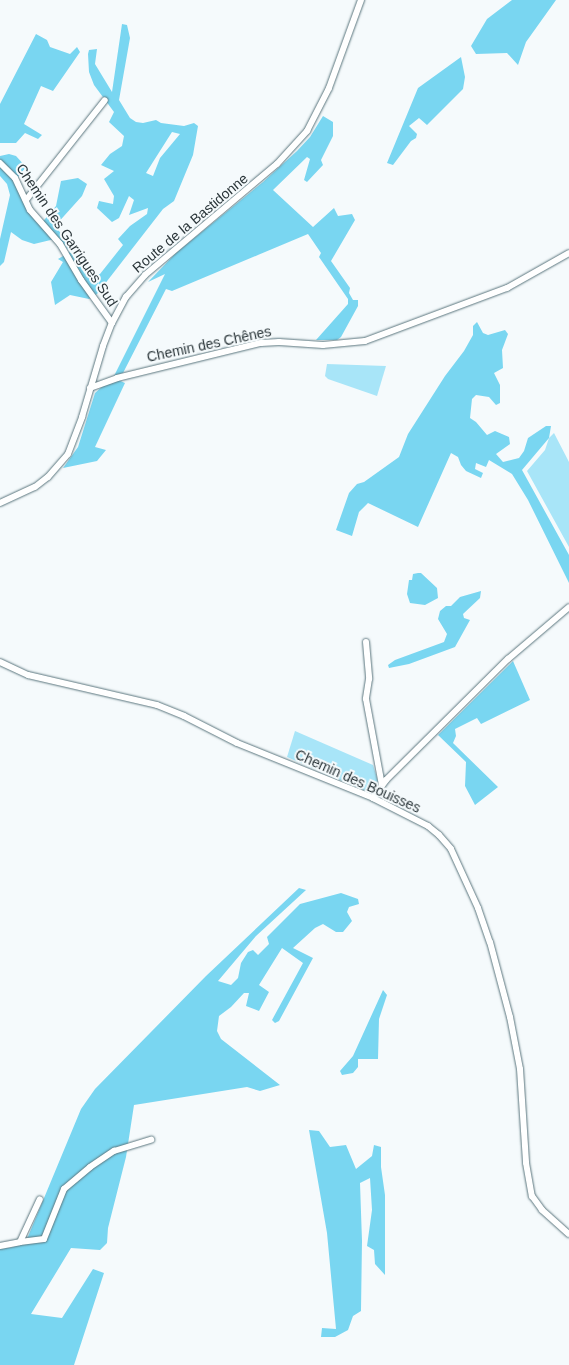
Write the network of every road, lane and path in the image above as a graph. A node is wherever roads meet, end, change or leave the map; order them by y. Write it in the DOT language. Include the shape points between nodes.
graph roads {
  1 [pos="361,0"];
  2 [pos="105,100"];
  3 [pos="0,163"];
  4 [pos="26,200"];
  5 [pos="569,253"];
  6 [pos="112,323"];
  7 [pos="90,388"];
  8 [pos="0,503"];
  9 [pos="569,608"];
  10 [pos="366,642"];
  11 [pos="0,662"];
  12 [pos="382,785"];
  13 [pos="373,798"];
  14 [pos="151,1140"];
  15 [pos="40,1199"];
  16 [pos="569,1234"];
  17 [pos="20,1242"];
  18 [pos="0,1246"];
  1 -- 6 [label="street, Route de la Bastidonne" via="323,101 314,120 294,147 250,189 145,275 126,297"];
  2 -- 4 [label="street"];
  3 -- 4 [label="street, Chemin des Garrigues Sud" via="15,178"];
  4 -- 6 [label="street, Chemin des Garrigues Sud" via="30,210 60,244"];
  5 -- 7 [label="street, Chemin des Chênes" via="506,288 365,341 323,345 261,343 117,378"];
  6 -- 7 [label="street, Route de la Bastidonne"];
  7 -- 8 [label="street, Route de la Bastidonne" via="73,442 58,467 35,487"];
  9 -- 12 [label="street" via="508,659"];
  10 -- 12 [label="street" via="369,679 366,699"];
  11 -- 13 [label="street, Chemin des Bouisses" via="28,675 157,705 236,743"];
  12 -- 13 [label="street"];
  13 -- 16 [label="street, Chemin des Bouisses" via="439,835 451,849 468,886 490,942 517,1047 528,1183 542,1210"];
  14 -- 17 [label="street" via="114,1150 90,1167 64,1189 44,1239"];
  15 -- 17 [label="street"];
  17 -- 18 [label="street"];
}
